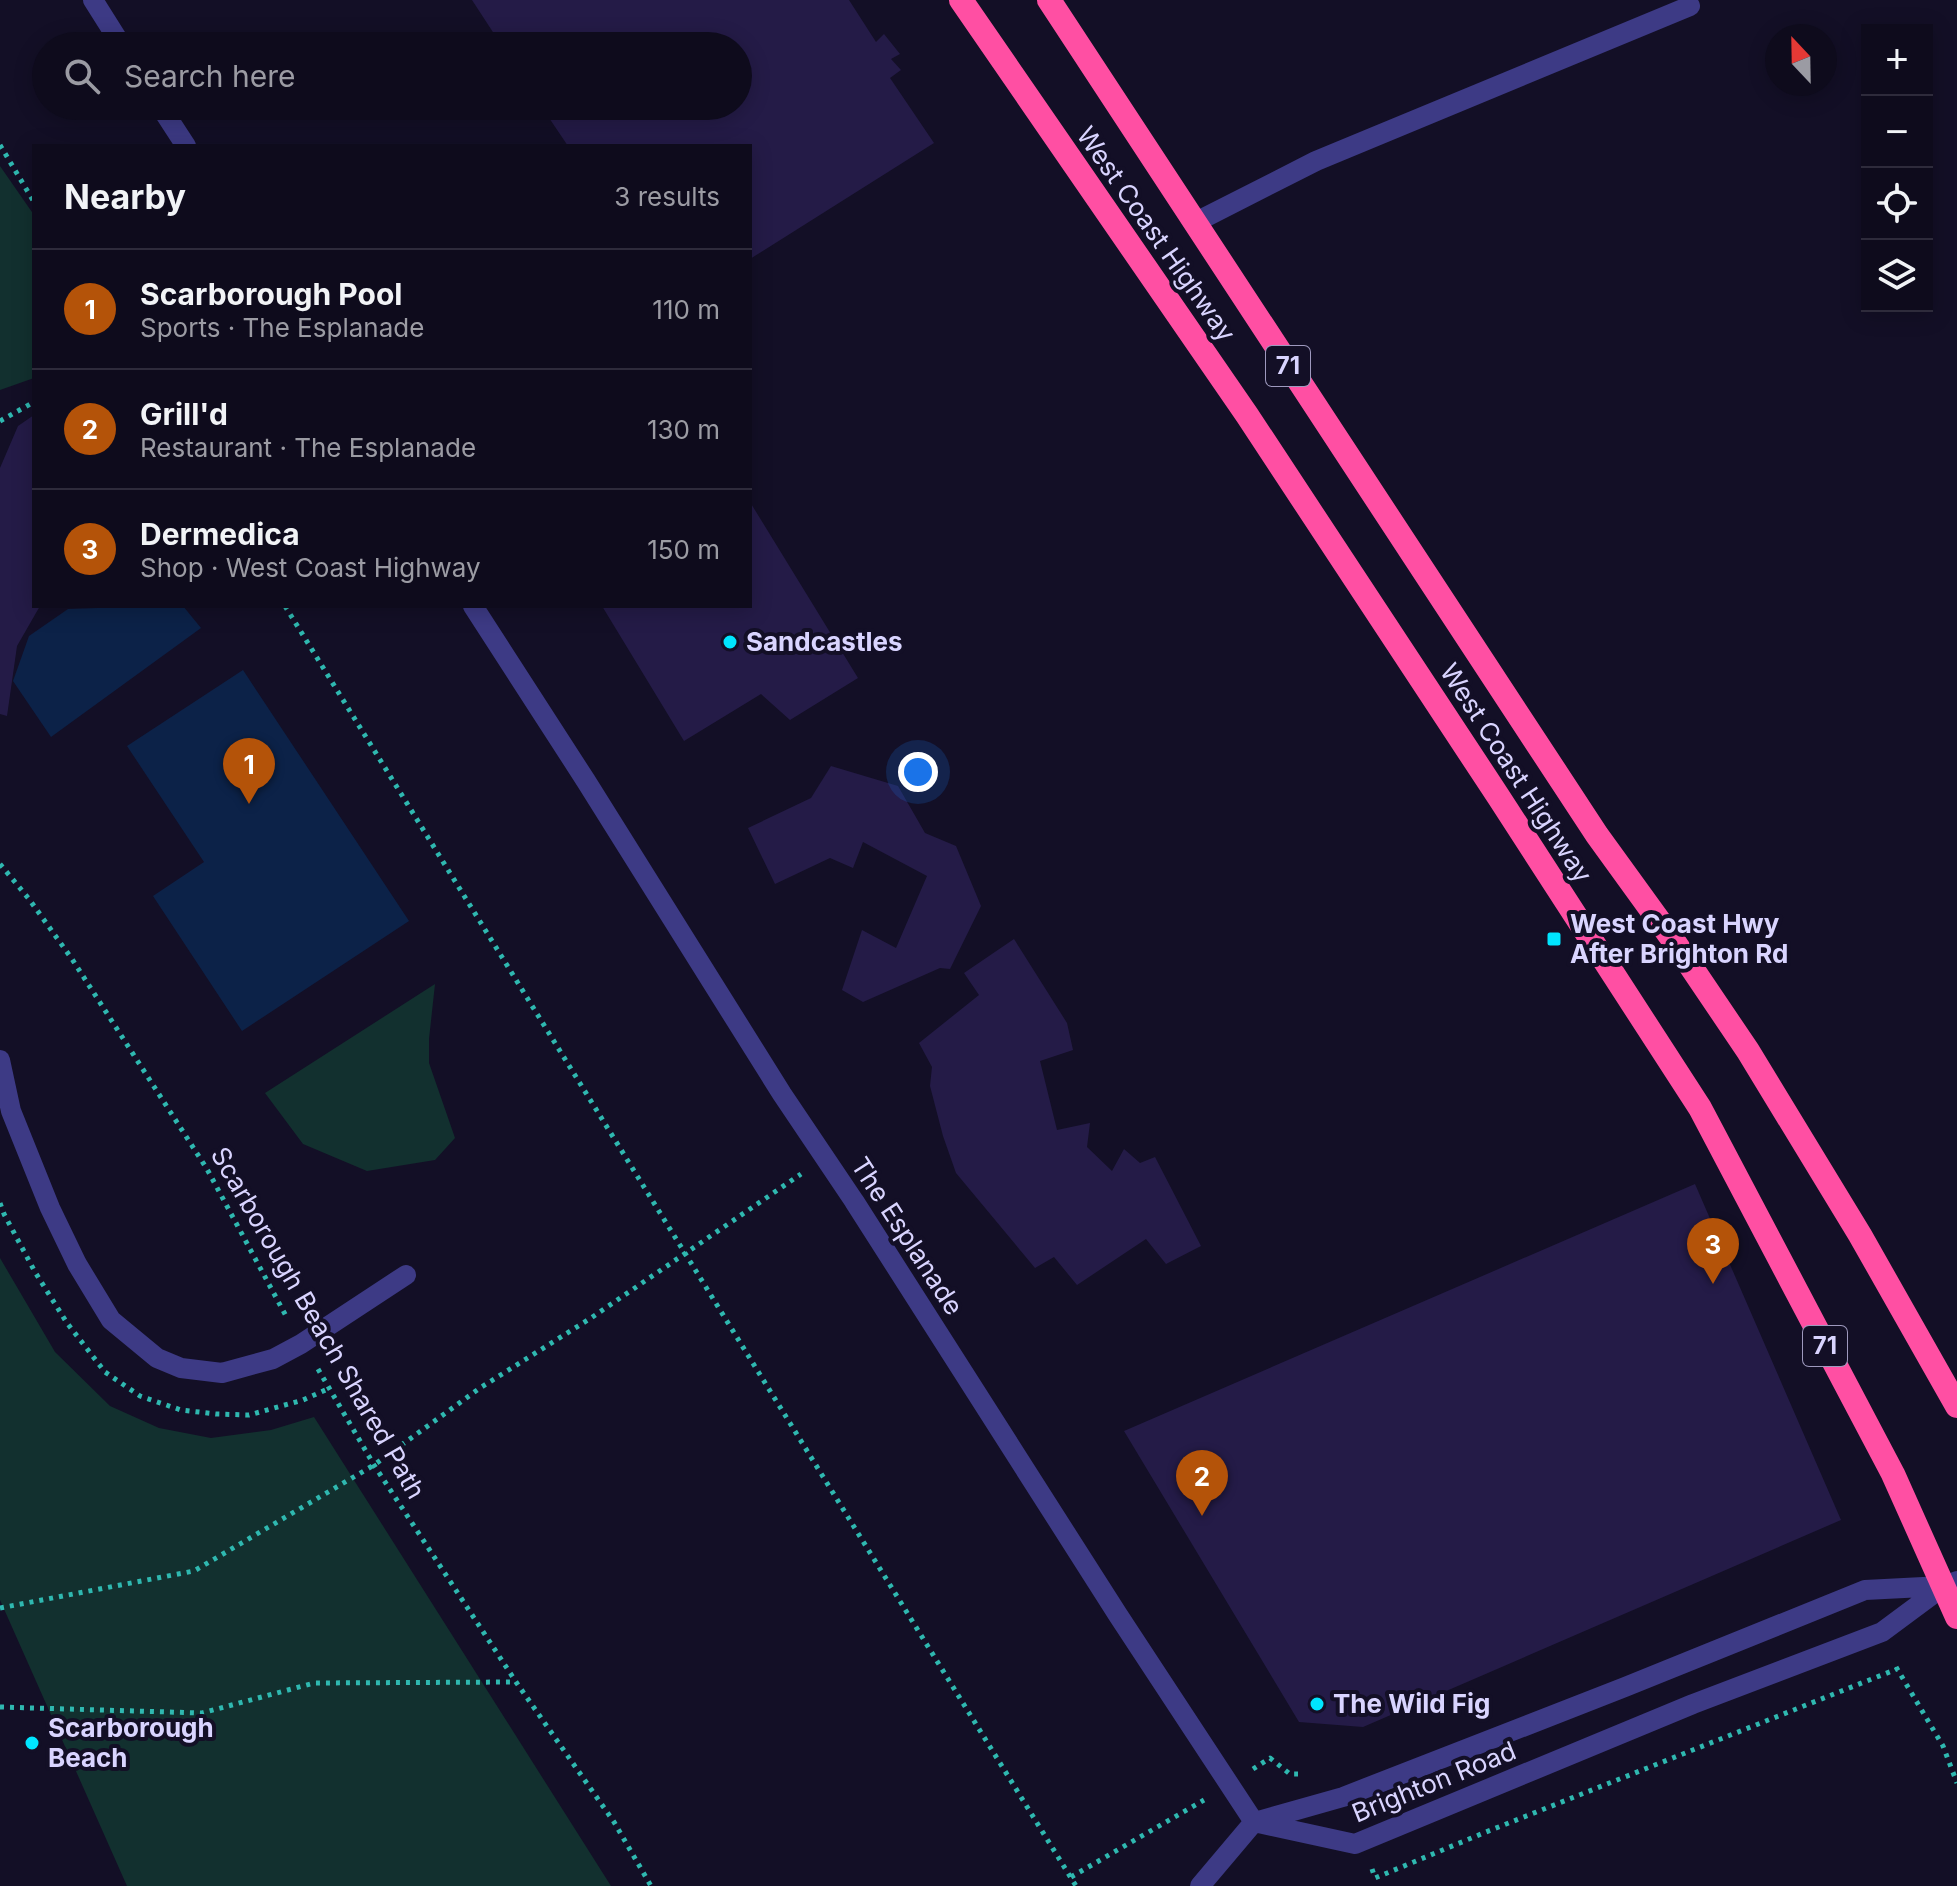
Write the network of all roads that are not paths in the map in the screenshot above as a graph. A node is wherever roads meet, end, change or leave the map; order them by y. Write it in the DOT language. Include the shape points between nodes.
graph roads {
  1 [pos="93,0"];
  2 [pos="961,0"];
  3 [pos="1049,0"];
  4 [pos="1690,6"];
  5 [pos="113,32"];
  6 [pos="169,120"];
  7 [pos="185,144"];
  8 [pos="1194,223"];
  9 [pos="474,608"];
  10 [pos="0,1060"];
  11 [pos="406,1275"];
  12 [pos="1957,1406"];
  13 [pos="1951,1584"];
  14 [pos="1957,1617"];
  15 [pos="1254,1822"];
  16 [pos="1200,1886"];
  1 -- 5 [label="street"];
  2 -- 13 [label="highway, West Coast Highway / 71" via="1247,415 1700,1108"];
  3 -- 8 [label="highway, West Coast Highway / 71"];
  4 -- 8 [label="street" via="1316,161"];
  6 -- 7 [label="street"];
  8 -- 12 [label="highway, West Coast Highway / 71" via="1597,835 1748,1051"];
  9 -- 15 [label="street, The Esplanade"];
  10 -- 11 [label="street" via="11,1111 77,1264 111,1320 157,1358 181,1368 222,1373 273,1359"];
  13 -- 14 [label="highway, West Coast Highway / 71"];
  13 -- 15 [label="street, Brighton Road" via="1865,1590 1343,1797"];
  13 -- 15 [label="street, Brighton Road" via="1882,1632 1355,1844"];
  15 -- 16 [label="street"];
}
